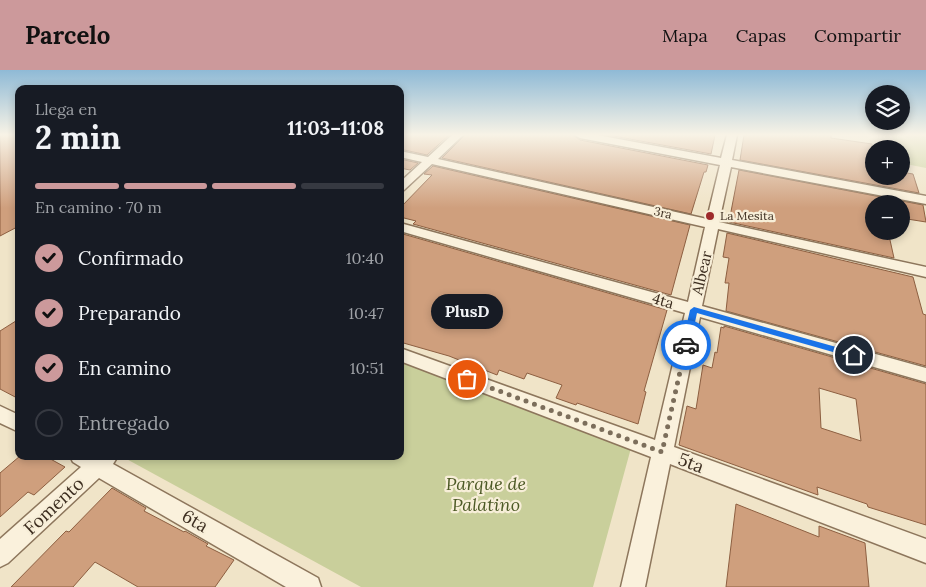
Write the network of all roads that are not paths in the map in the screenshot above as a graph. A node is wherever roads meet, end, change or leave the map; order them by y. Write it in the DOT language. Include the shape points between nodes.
graph roads {
  1 [pos="422,159"];
  2 [pos="710,159"];
  3 [pos="430,161"];
  4 [pos="726,162"];
  5 [pos="404,184"];
  6 [pos="926,200"];
  7 [pos="713,224"];
  8 [pos="404,228"];
  9 [pos="926,272"];
  10 [pos="694,310"];
  11 [pos="404,355"];
  12 [pos="926,375"];
  13 [pos="0,414"];
  14 [pos="15,422"];
  15 [pos="662,452"];
  16 [pos="94,460"];
  17 [pos="97,460"];
  18 [pos="926,551"];
  19 [pos="0,555"];
  20 [pos="309,587"];
  21 [pos="633,587"];
  1 -- 3 [label="street, 3ra"];
  2 -- 4 [label="street"];
  3 -- 5 [label="street"];
  3 -- 7 [label="street, 3ra"];
  4 -- 6 [label="street"];
  4 -- 7 [label="street, Albear"];
  7 -- 9 [label="street, 3ra"];
  7 -- 10 [label="street, Albear"];
  8 -- 10 [label="street, 4ta"];
  10 -- 12 [label="street, 4ta"];
  10 -- 15 [label="street, Albear"];
  11 -- 15 [label="street, 5ta"];
  13 -- 14 [label="street"];
  15 -- 18 [label="street, 5ta"];
  15 -- 21 [label="street, Albear"];
  16 -- 19 [label="street, Fomento"];
  17 -- 20 [label="street, 6ta"];
}
